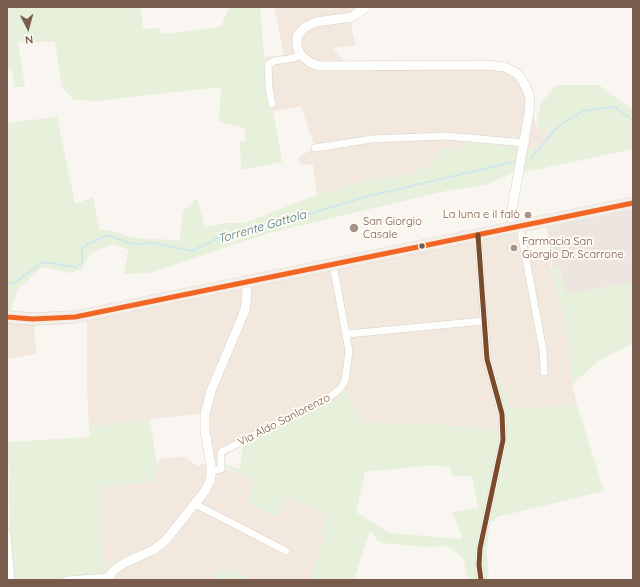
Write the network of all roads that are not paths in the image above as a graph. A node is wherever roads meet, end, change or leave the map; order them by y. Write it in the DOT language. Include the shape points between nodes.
graph roads {
  1 [pos="366,7"];
  2 [pos="300,54"];
  3 [pos="272,104"];
  4 [pos="525,142"];
  5 [pos="315,148"];
  6 [pos="633,203"];
  7 [pos="516,227"];
  8 [pos="478,235"];
  9 [pos="333,264"];
  10 [pos="246,282"];
  11 [pos="7,317"];
  12 [pos="484,321"];
  13 [pos="346,334"];
  14 [pos="544,372"];
  15 [pos="211,471"];
  16 [pos="195,504"];
  17 [pos="7,534"];
  18 [pos="286,551"];
  19 [pos="108,579"];
  20 [pos="10,580"];
  21 [pos="67,580"];
  22 [pos="481,580"];
  1 -- 2 [label="street" via="352,17 316,22 304,28 298,36 297,46"];
  2 -- 3 [label="street" via="268,65"];
  2 -- 4 [label="street" via="319,66 488,65 505,68 518,74 530,97"];
  4 -- 5 [label="street" via="446,136 372,139"];
  4 -- 7 [label="street" via="511,215"];
  6 -- 7 [label="main road"];
  7 -- 8 [label="main road"];
  7 -- 14 [label="street" via="543,350"];
  8 -- 9 [label="main road"];
  8 -- 12 [label="street"];
  9 -- 10 [label="main road"];
  9 -- 13 [label="street, Via Aldo Sanlorenzo"];
  10 -- 11 [label="main road" via="76,317"];
  10 -- 15 [label="street, Via Aldo Sanlorenzo" via="245,310 211,391 205,414"];
  12 -- 13 [label="street"];
  12 -- 22 [label="street" via="487,359 502,414 503,440 480,548"];
  13 -- 15 [label="street, Via Aldo Sanlorenzo" via="350,351 345,381 340,389 332,396 221,452 221,469"];
  15 -- 16 [label="street, Via Aldo Sanlorenzo" via="211,478 205,491"];
  16 -- 18 [label="street"];
  16 -- 19 [label="street, Via Aldo Sanlorenzo" via="166,540 155,549 125,562 114,570"];
  17 -- 20 [label="street"];
  19 -- 21 [label="street, Via Aldo Sanlorenzo"];
}
